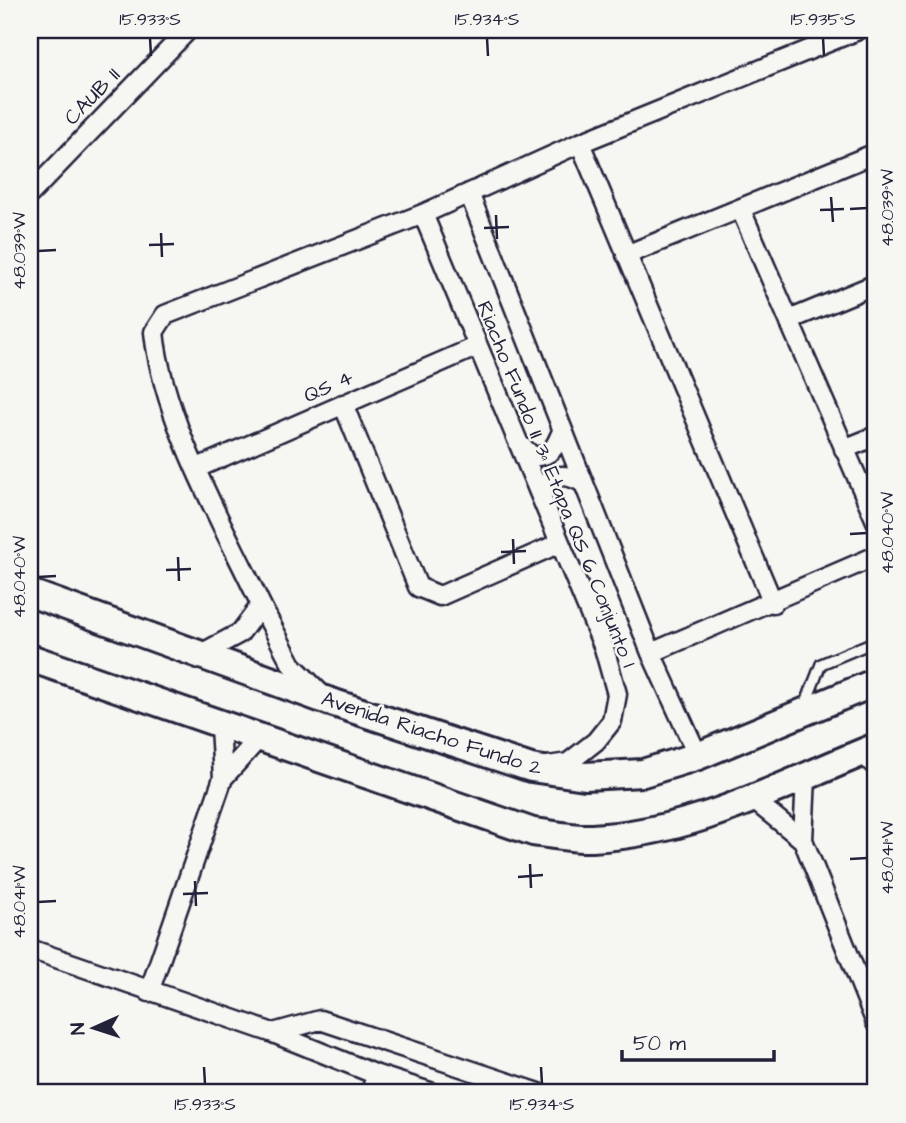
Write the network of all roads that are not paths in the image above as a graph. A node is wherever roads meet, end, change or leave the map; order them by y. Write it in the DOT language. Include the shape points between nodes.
graph roads {
  1 [pos="188,30"];
  2 [pos="858,30"];
  3 [pos="580,143"];
  4 [pos="876,153"];
  5 [pos="468,193"];
  6 [pos="30,194"];
  7 [pos="741,210"];
  8 [pos="423,214"];
  9 [pos="626,255"];
  10 [pos="876,284"];
  11 [pos="789,320"];
  12 [pos="478,346"];
  13 [pos="343,404"];
  14 [pos="562,431"];
  15 [pos="876,436"];
  16 [pos="518,442"];
  17 [pos="844,449"];
  18 [pos="197,468"];
  19 [pos="584,484"];
  20 [pos="544,506"];
  21 [pos="876,521"];
  22 [pos="560,543"];
  23 [pos="876,556"];
  24 [pos="30,593"];
  25 [pos="773,603"];
  26 [pos="261,605"];
  27 [pos="876,642"];
  28 [pos="651,653"];
  29 [pos="199,655"];
  30 [pos="30,658"];
  31 [pos="876,682"];
  32 [pos="328,701"];
  33 [pos="802,712"];
  34 [pos="220,726"];
  35 [pos="259,738"];
  36 [pos="867,750"];
  37 [pos="698,756"];
  38 [pos="531,768"];
  39 [pos="876,774"];
  40 [pos="806,777"];
  41 [pos="223,778"];
  42 [pos="755,801"];
  43 [pos="803,840"];
  44 [pos="30,949"];
  45 [pos="149,992"];
  46 [pos="876,1023"];
  47 [pos="273,1033"];
  48 [pos="377,1075"];
  49 [pos="370,1093"];
  50 [pos="433,1093"];
  51 [pos="539,1093"];
  1 -- 6 [label="street, CAUB II"];
  2 -- 3 [label="street"];
  3 -- 5 [label="street"];
  3 -- 9 [label="street"];
  4 -- 7 [label="street"];
  5 -- 8 [label="street"];
  5 -- 14 [label="street, Riacho Fundo II 3ª Etapa QS 6 Conjunto 1"];
  7 -- 9 [label="street"];
  7 -- 11 [label="street"];
  8 -- 12 [label="street, Riacho Fundo II 3ª Etapa QS 6 Conjunto 1"];
  8 -- 18 [label="street" via="165,314 154,332 161,376"];
  9 -- 25 [label="street"];
  10 -- 11 [label="street"];
  11 -- 17 [label="street"];
  12 -- 13 [label="street, QS 4"];
  12 -- 16 [label="street, Riacho Fundo II 3ª Etapa QS 6 Conjunto 1"];
  13 -- 18 [label="street, QS 4"];
  13 -- 22 [label="street" via="418,587 440,596"];
  14 -- 16 [label="street" via="546,455 526,453"];
  14 -- 19 [label="street, Riacho Fundo II 3ª Etapa QS 6 Conjunto 1"];
  15 -- 17 [label="street"];
  16 -- 20 [label="street, Riacho Fundo II 3ª Etapa QS 6 Conjunto 1"];
  17 -- 21 [label="street"];
  18 -- 26 [label="street"];
  19 -- 20 [label="street" via="565,475 552,477 541,493"];
  19 -- 28 [label="street, Riacho Fundo II 3ª Etapa QS 6 Conjunto 1"];
  20 -- 22 [label="street, Riacho Fundo II 3ª Etapa QS 6 Conjunto 1"];
  22 -- 38 [label="street, Riacho Fundo II 3ª Etapa QS 6 Conjunto 1" via="604,648 617,694 612,721 596,741 568,763"];
  23 -- 25 [label="street, Riacho Fundo II 3ª Etapa QS 6 Conjunto 1"];
  24 -- 29 [label="main road, Avenida Riacho Fundo 2"];
  25 -- 28 [label="street, Riacho Fundo II 3ª Etapa QS 6 Conjunto 1"];
  26 -- 29 [label="street" via="240,633"];
  26 -- 32 [label="street" via="292,666"];
  27 -- 33 [label="lane" via="821,664"];
  28 -- 37 [label="street, Riacho Fundo II 3ª Etapa QS 6 Conjunto 1"];
  29 -- 32 [label="main road, Avenida Riacho Fundo 2"];
  30 -- 34 [label="main road"];
  31 -- 33 [label="main road, Avenida Riacho Fundo 2"];
  32 -- 38 [label="main road, Avenida Riacho Fundo 2"];
  33 -- 37 [label="main road, Avenida Riacho Fundo 2"];
  34 -- 35 [label="main road"];
  34 -- 41 [label="street"];
  35 -- 41 [label="street"];
  35 -- 42 [label="main road" via="533,832 590,838 666,828"];
  36 -- 39 [label="lane"];
  36 -- 40 [label="main road"];
  37 -- 38 [label="main road, Avenida Riacho Fundo 2" via="643,773 585,776"];
  40 -- 42 [label="main road"];
  40 -- 43 [label="street"];
  41 -- 45 [label="street"];
  42 -- 43 [label="street"];
  43 -- 46 [label="street"];
  44 -- 45 [label="street"];
  45 -- 47 [label="street"];
  47 -- 48 [label="street"];
  47 -- 51 [label="street" via="320,1020"];
  48 -- 49 [label="street"];
  48 -- 50 [label="street"];
}
